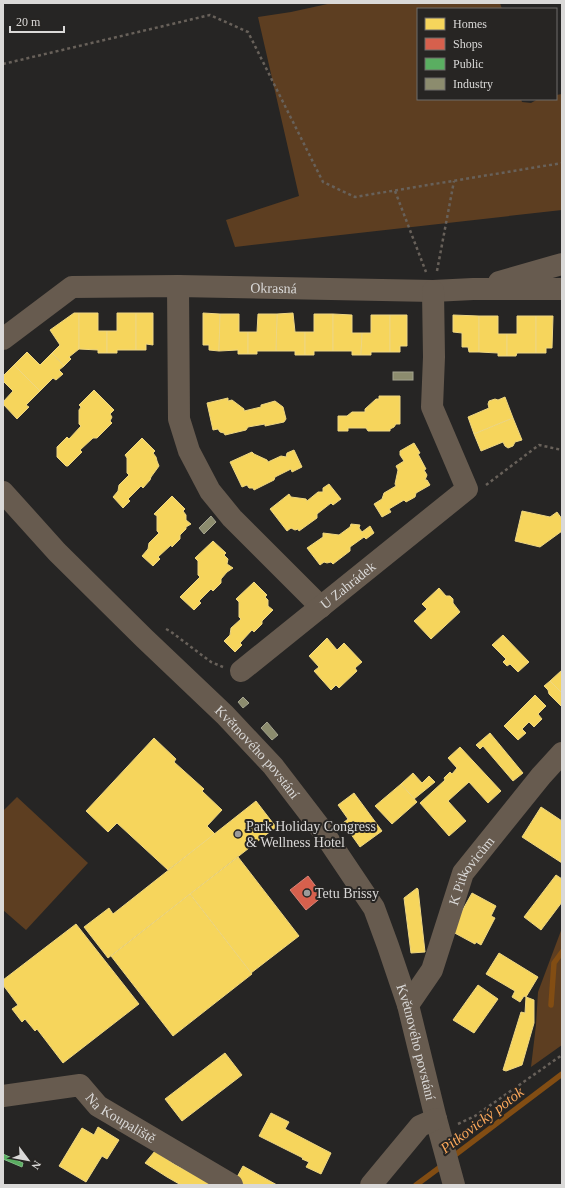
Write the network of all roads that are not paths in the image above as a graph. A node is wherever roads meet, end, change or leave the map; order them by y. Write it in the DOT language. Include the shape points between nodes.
graph roads {
  1 [pos="562,264"];
  2 [pos="178,286"];
  3 [pos="473,289"];
  4 [pos="562,289"];
  5 [pos="433,291"];
  6 [pos="3,338"];
  7 [pos="3,492"];
  8 [pos="321,607"];
  9 [pos="245,668"];
  10 [pos="562,752"];
  11 [pos="408,1005"];
  12 [pos="3,1096"];
  13 [pos="437,1126"];
  14 [pos="452,1180"];
  15 [pos="232,1185"];
  16 [pos="371,1185"];
  1 -- 3 [label="street"];
  2 -- 5 [label="street, Okrasná"];
  2 -- 6 [label="street, Okrasná" via="72,287"];
  2 -- 8 [label="street, U Zahrádek" via="179,419 190,451 210,491 232,518"];
  3 -- 4 [label="street, Okrasná"];
  3 -- 5 [label="street, Okrasná"];
  5 -- 8 [label="street, U Zahrádek" via="432,407 467,489"];
  7 -- 11 [label="street, Květnového povstání" via="57,552 225,715 273,766 319,826 374,908"];
  8 -- 9 [label="street"];
  10 -- 11 [label="street, K Pitkovicům" via="463,873 432,970"];
  11 -- 13 [label="street, Květnového povstání"];
  12 -- 15 [label="street, Na Koupaliště" via="80,1085 98,1106"];
  13 -- 14 [label="street, Květnového povstání"];
  13 -- 16 [label="street" via="420,1126"];
}
